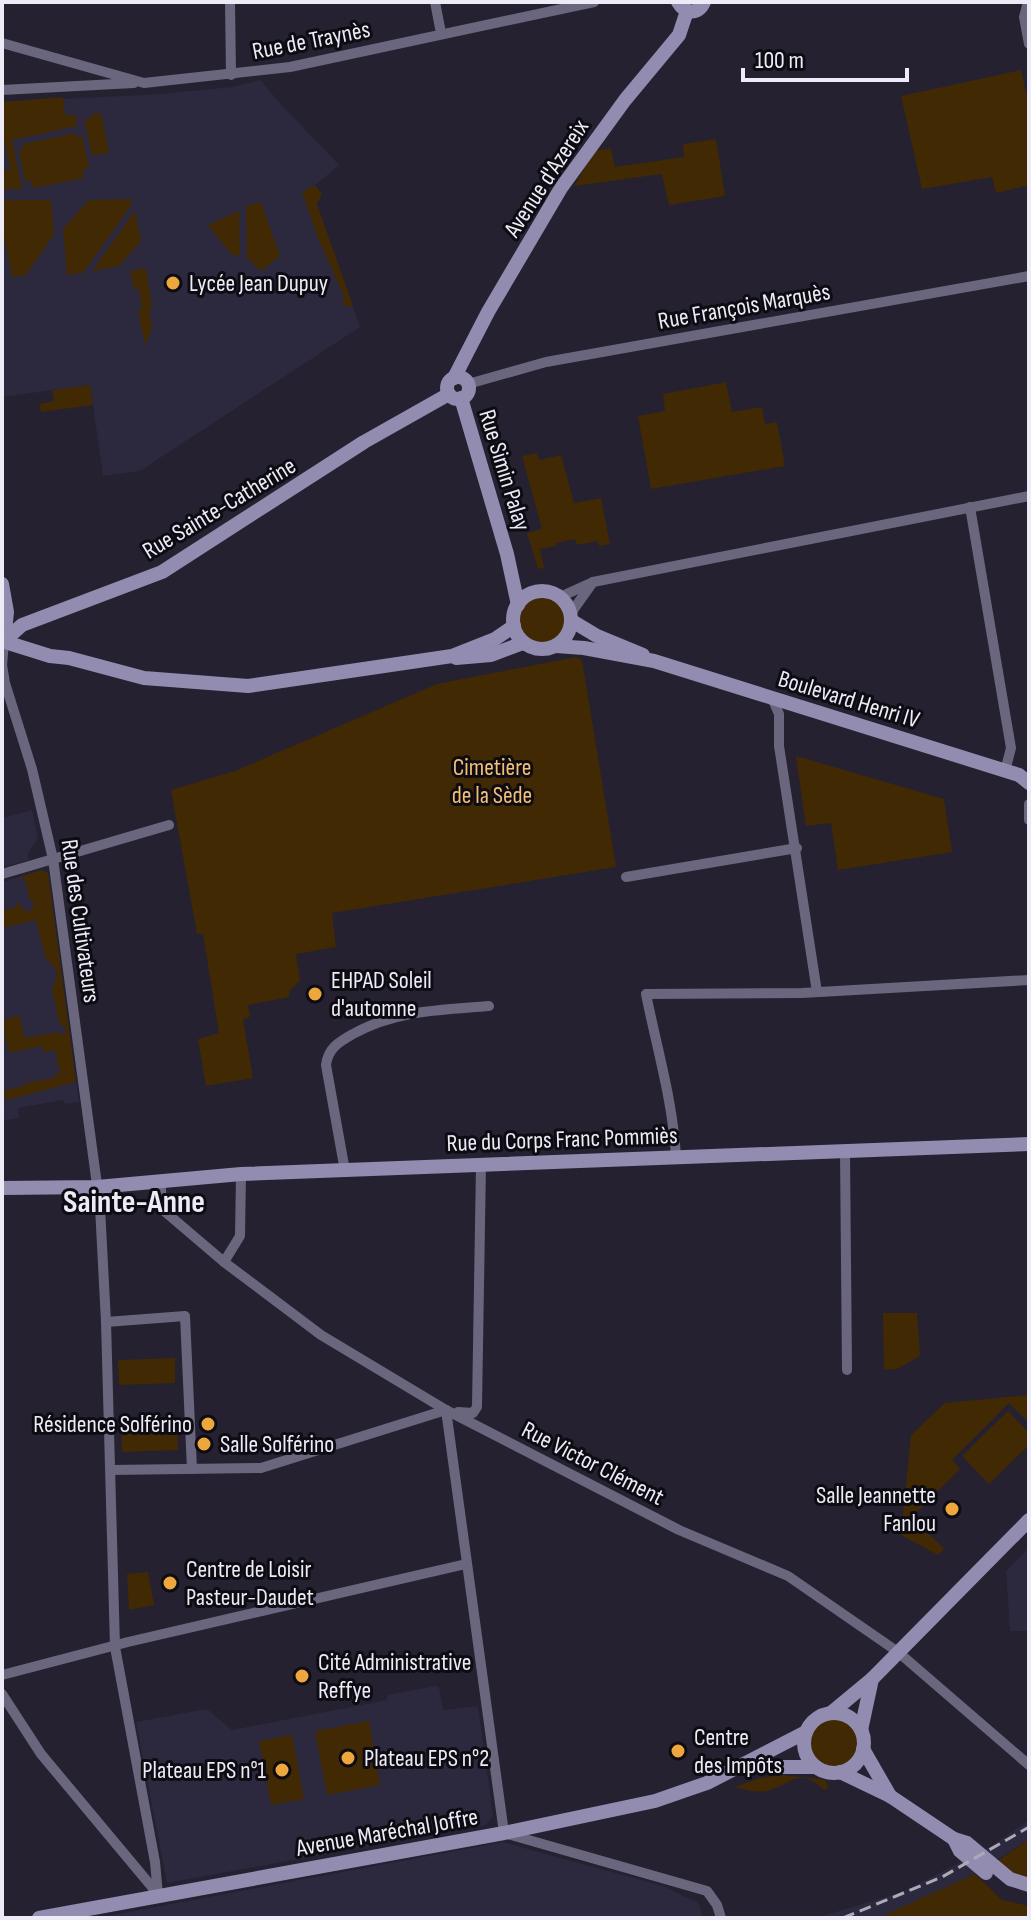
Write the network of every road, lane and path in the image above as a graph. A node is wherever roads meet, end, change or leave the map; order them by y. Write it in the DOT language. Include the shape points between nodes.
graph roads {
  1 [pos="230,2"];
  2 [pos="435,2"];
  3 [pos="594,2"];
  4 [pos="704,2"];
  5 [pos="1028,2"];
  6 [pos="683,6"];
  7 [pos="441,33"];
  8 [pos="2,43"];
  9 [pos="1029,44"];
  10 [pos="83,65"];
  11 [pos="231,75"];
  12 [pos="144,83"];
  13 [pos="74,87"];
  14 [pos="2,90"];
  15 [pos="1029,276"];
  16 [pos="458,388"];
  17 [pos="1029,496"];
  18 [pos="970,507"];
  19 [pos="507,554"];
  20 [pos="593,582"];
  21 [pos="2,584"];
  22 [pos="536,592"];
  23 [pos="560,597"];
  24 [pos="518,605"];
  25 [pos="571,617"];
  26 [pos="514,626"];
  27 [pos="5,636"];
  28 [pos="523,643"];
  29 [pos="556,646"];
  30 [pos="452,656"];
  31 [pos="654,661"];
  32 [pos="2,665"];
  33 [pos="772,698"];
  34 [pos="1005,771"];
  35 [pos="1029,783"];
  36 [pos="1029,804"];
  37 [pos="1029,820"];
  38 [pos="169,825"];
  39 [pos="797,848"];
  40 [pos="53,859"];
  41 [pos="2,874"];
  42 [pos="626,877"];
  43 [pos="1029,980"];
  44 [pos="817,992"];
  45 [pos="489,1006"];
  46 [pos="1029,1144"];
  47 [pos="845,1151"];
  48 [pos="676,1157"];
  49 [pos="481,1164"];
  50 [pos="345,1171"];
  51 [pos="241,1174"];
  52 [pos="160,1180"];
  53 [pos="97,1187"];
  54 [pos="2,1188"];
  55 [pos="224,1262"];
  56 [pos="106,1322"];
  57 [pos="847,1370"];
  58 [pos="449,1411"];
  59 [pos="192,1469"];
  60 [pos="111,1470"];
  61 [pos="1029,1520"];
  62 [pos="466,1564"];
  63 [pos="115,1647"];
  64 [pos="898,1652"];
  65 [pos="2,1675"];
  66 [pos="872,1679"];
  67 [pos="2,1694"];
  68 [pos="831,1713"];
  69 [pos="861,1730"];
  70 [pos="806,1732"];
  71 [pos="863,1749"];
  72 [pos="1024,1755"];
  73 [pos="1029,1765"];
  74 [pos="816,1767"];
  75 [pos="738,1769"];
  76 [pos="840,1772"];
  77 [pos="890,1796"];
  78 [pos="504,1833"];
  79 [pos="954,1839"];
  80 [pos="1029,1885"];
  81 [pos="1029,1894"];
  82 [pos="158,1895"];
  83 [pos="39,1918"];
  84 [pos="721,1918"];
  1 -- 11 [label="street"];
  2 -- 7 [label="street"];
  3 -- 7 [label="street, Rue de Traynès"];
  4 -- 6 [label="main road" via="697,11"];
  5 -- 9 [label="street" via="1024,17"];
  6 -- 16 [label="main road, Avenue d'Azereix" via="679,35 561,188 481,324"];
  7 -- 11 [label="street, Rue de Traynès"];
  8 -- 10 [label="street, Rue de Traynès"];
  10 -- 12 [label="street, Rue de Traynès"];
  10 -- 13 [label="street"];
  11 -- 12 [label="street, Rue de Traynès"];
  12 -- 13 [label="street"];
  13 -- 14 [label="street"];
  15 -- 16 [label="street, Rue François Marquès" via="558,360"];
  16 -- 19 [label="main road, Rue Simin Palay"];
  16 -- 27 [label="main road, Rue Sainte-Catherine" via="162,572"];
  17 -- 18 [label="street"];
  18 -- 20 [label="street"];
  18 -- 34 [label="street" via="1011,748"];
  19 -- 22 [label="main road, Rue Simin Palay"];
  19 -- 24 [label="main road, Rue Simin Palay"];
  20 -- 23 [label="street"];
  20 -- 25 [label="street"];
  21 -- 27 [label="main road"];
  22 -- 23 [label="main road"];
  22 -- 24 [label="main road"];
  23 -- 25 [label="main road"];
  24 -- 26 [label="main road"];
  25 -- 29 [label="main road" via="567,636"];
  25 -- 31 [label="main road, Boulevard Henri IV" via="597,636"];
  26 -- 28 [label="main road"];
  26 -- 30 [label="main road"];
  27 -- 30 [label="main road" via="144,678 248,686"];
  27 -- 32 [label="street, Rue des Cultivateurs"];
  28 -- 29 [label="main road" via="539,649"];
  28 -- 30 [label="main road" via="491,655"];
  29 -- 31 [label="main road, Boulevard Henri IV"];
  31 -- 33 [label="main road, Boulevard Henri IV"];
  32 -- 40 [label="street, Rue des Cultivateurs"];
  33 -- 34 [label="main road, Boulevard Henri IV"];
  33 -- 39 [label="street" via="779,714 779,746"];
  34 -- 35 [label="main road, Boulevard Henri IV"];
  36 -- 37 [label="street"];
  38 -- 40 [label="street"];
  39 -- 42 [label="street"];
  39 -- 44 [label="street"];
  40 -- 41 [label="street"];
  40 -- 53 [label="street, Rue des Cultivateurs"];
  43 -- 44 [label="street"];
  44 -- 48 [label="street" via="646,994 671,1101"];
  45 -- 50 [label="street" via="389,1017 329,1051 326,1065"];
  46 -- 47 [label="main road, Rue du Corps Franc Pommiès"];
  47 -- 48 [label="main road, Rue du Corps Franc Pommiès"];
  47 -- 57 [label="street"];
  48 -- 49 [label="main road, Rue du Corps Franc Pommiès"];
  49 -- 50 [label="main road, Rue du Corps Franc Pommiès"];
  49 -- 58 [label="street" via="477,1407 473,1413"];
  50 -- 51 [label="main road, Rue du Corps Franc Pommiès"];
  51 -- 52 [label="main road, Rue du Corps Franc Pommiès"];
  51 -- 55 [label="street" via="240,1236"];
  52 -- 53 [label="main road, Rue du Corps Franc Pommiès"];
  52 -- 55 [label="street, Rue Victor Clément" via="163,1210"];
  53 -- 54 [label="main road, Rue du Corps Franc Pommiès"];
  53 -- 56 [label="street, Rue des Cultivateurs"];
  55 -- 58 [label="street, Rue Victor Clément" via="321,1335"];
  56 -- 59 [label="street" via="185,1316"];
  56 -- 60 [label="street, Rue des Cultivateurs"];
  58 -- 59 [label="street" via="261,1468"];
  58 -- 62 [label="street"];
  58 -- 64 [label="street, Rue Victor Clément" via="679,1530 788,1576"];
  59 -- 60 [label="street"];
  60 -- 63 [label="street, Rue des Cultivateurs"];
  61 -- 64 [label="main road"];
  62 -- 63 [label="street"];
  62 -- 78 [label="street"];
  63 -- 65 [label="street"];
  63 -- 82 [label="street, Rue des Cultivateurs"];
  64 -- 66 [label="main road"];
  64 -- 72 [label="street, Rue Victor Clément"];
  66 -- 68 [label="main road"];
  66 -- 69 [label="main road"];
  67 -- 82 [label="street" via="41,1754"];
  68 -- 69 [label="main road" via="849,1717"];
  68 -- 70 [label="main road" via="816,1719"];
  69 -- 71 [label="main road"];
  70 -- 74 [label="main road" via="805,1751"];
  70 -- 75 [label="main road"];
  71 -- 76 [label="main road" via="855,1764"];
  71 -- 77 [label="main road"];
  72 -- 73 [label="street, Rue Victor Clément"];
  74 -- 75 [label="main road"];
  74 -- 76 [label="main road"];
  75 -- 78 [label="main road" via="655,1801"];
  76 -- 77 [label="main road"];
  77 -- 79 [label="main road"];
  78 -- 82 [label="main road, Avenue Maréchal Joffre"];
  78 -- 84 [label="street, Avenue Maréchal Joffre" via="707,1891"];
  79 -- 80 [label="main road" via="967,1843 1010,1879"];
  79 -- 81 [label="main road" via="985,1872 1007,1888"];
  82 -- 83 [label="main road, Avenue Maréchal Joffre"];
}
